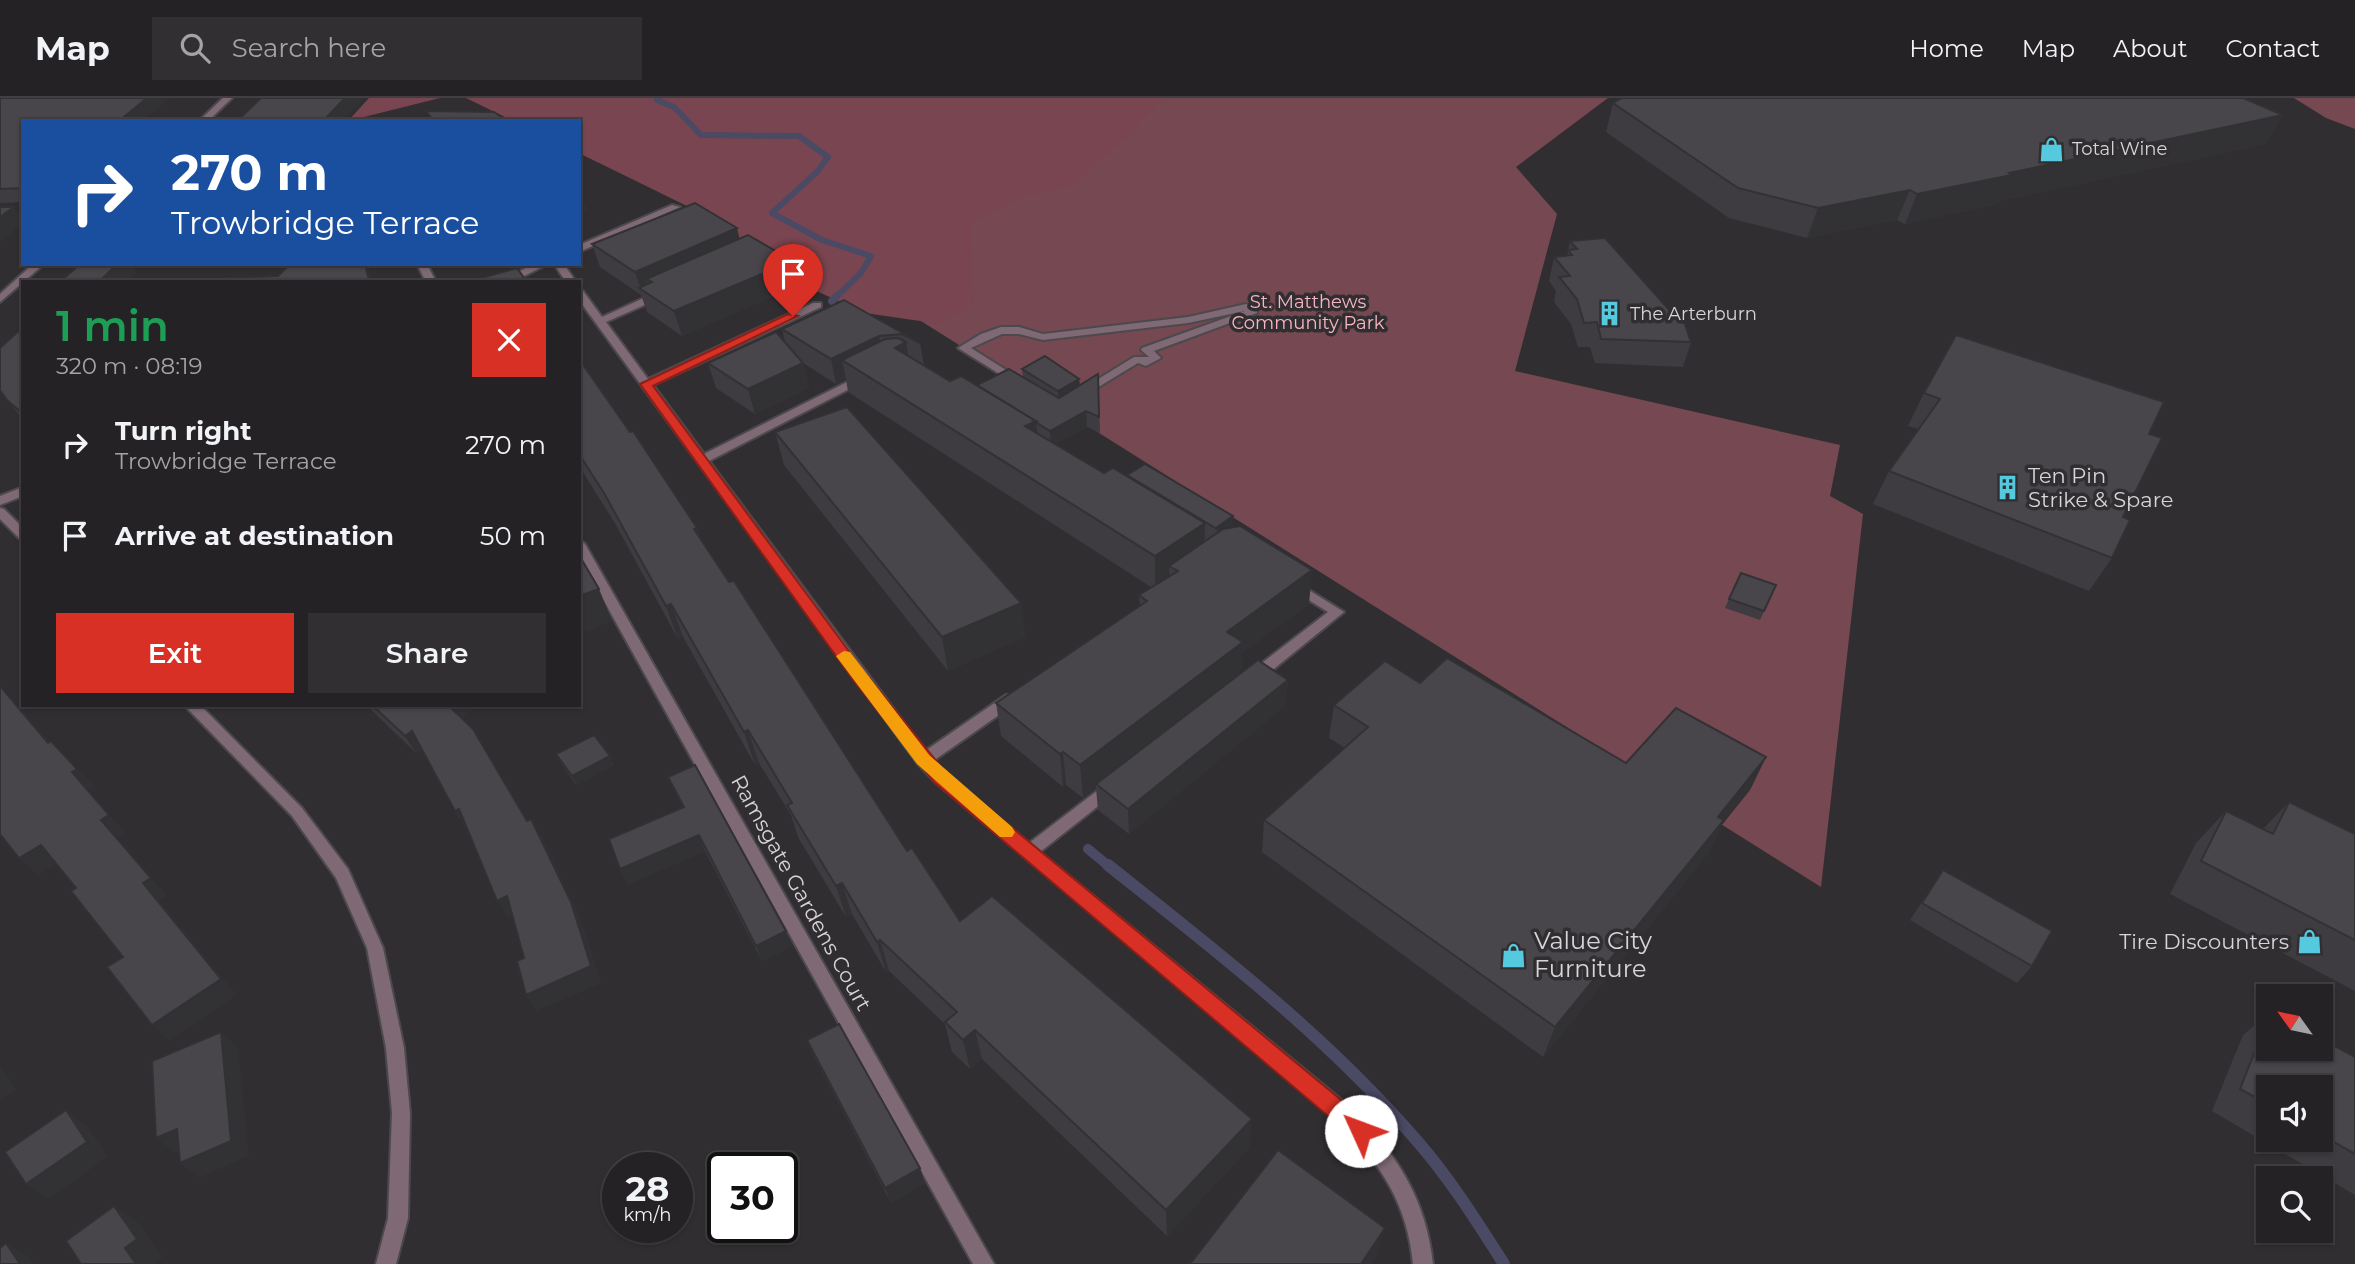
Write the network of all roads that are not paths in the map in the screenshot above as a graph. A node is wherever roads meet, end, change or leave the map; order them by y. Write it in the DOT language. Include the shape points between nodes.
graph roads {
  1 [pos="228,98"];
  2 [pos="204,119"];
  3 [pos="675,207"];
  4 [pos="581,247"];
  5 [pos="37,266"];
  6 [pos="539,266"];
  7 [pos="21,280"];
  8 [pos="21,280"];
  9 [pos="507,280"];
  10 [pos="676,288"];
  11 [pos="581,296"];
  12 [pos="0,299"];
  13 [pos="817,305"];
  14 [pos="1246,307"];
  15 [pos="600,321"];
  16 [pos="878,370"];
  17 [pos="646,384"];
  18 [pos="701,460"];
  19 [pos="21,492"];
  20 [pos="0,501"];
  21 [pos="0,512"];
  22 [pos="21,533"];
  23 [pos="581,548"];
  24 [pos="1284,579"];
  25 [pos="1025,689"];
  26 [pos="1238,689"];
  27 [pos="193,707"];
  28 [pos="923,760"];
  29 [pos="1128,774"];
  30 [pos="1029,852"];
  31 [pos="386,1264"];
  32 [pos="984,1264"];
  33 [pos="1423,1264"];
  1 -- 2 [label="street"];
  3 -- 4 [label="street"];
  5 -- 8 [label="street"];
  6 -- 9 [label="street"];
  7 -- 12 [label="street"];
  10 -- 15 [label="street"];
  11 -- 15 [label="street"];
  13 -- 17 [label="street"];
  14 -- 14 [label="street" via="1253,312 1146,350 1156,358 1146,363 1138,359 1059,408 963,348 998,329 1021,329 1043,337 1188,320"];
  15 -- 17 [label="street"];
  16 -- 18 [label="street"];
  17 -- 18 [label="street"];
  18 -- 28 [label="street"];
  19 -- 20 [label="street"];
  21 -- 22 [label="street"];
  23 -- 32 [label="street, Ramsgate Gardens Court"];
  24 -- 26 [label="street" via="1338,612"];
  25 -- 28 [label="street"];
  27 -- 31 [label="street" via="297,812 342,874 375,947 395,1048 401,1113 398,1218"];
  28 -- 30 [label="street"];
  29 -- 30 [label="street"];
  30 -- 33 [label="street" via="1348,1117 1374,1144 1403,1184 1416,1217"];
}
